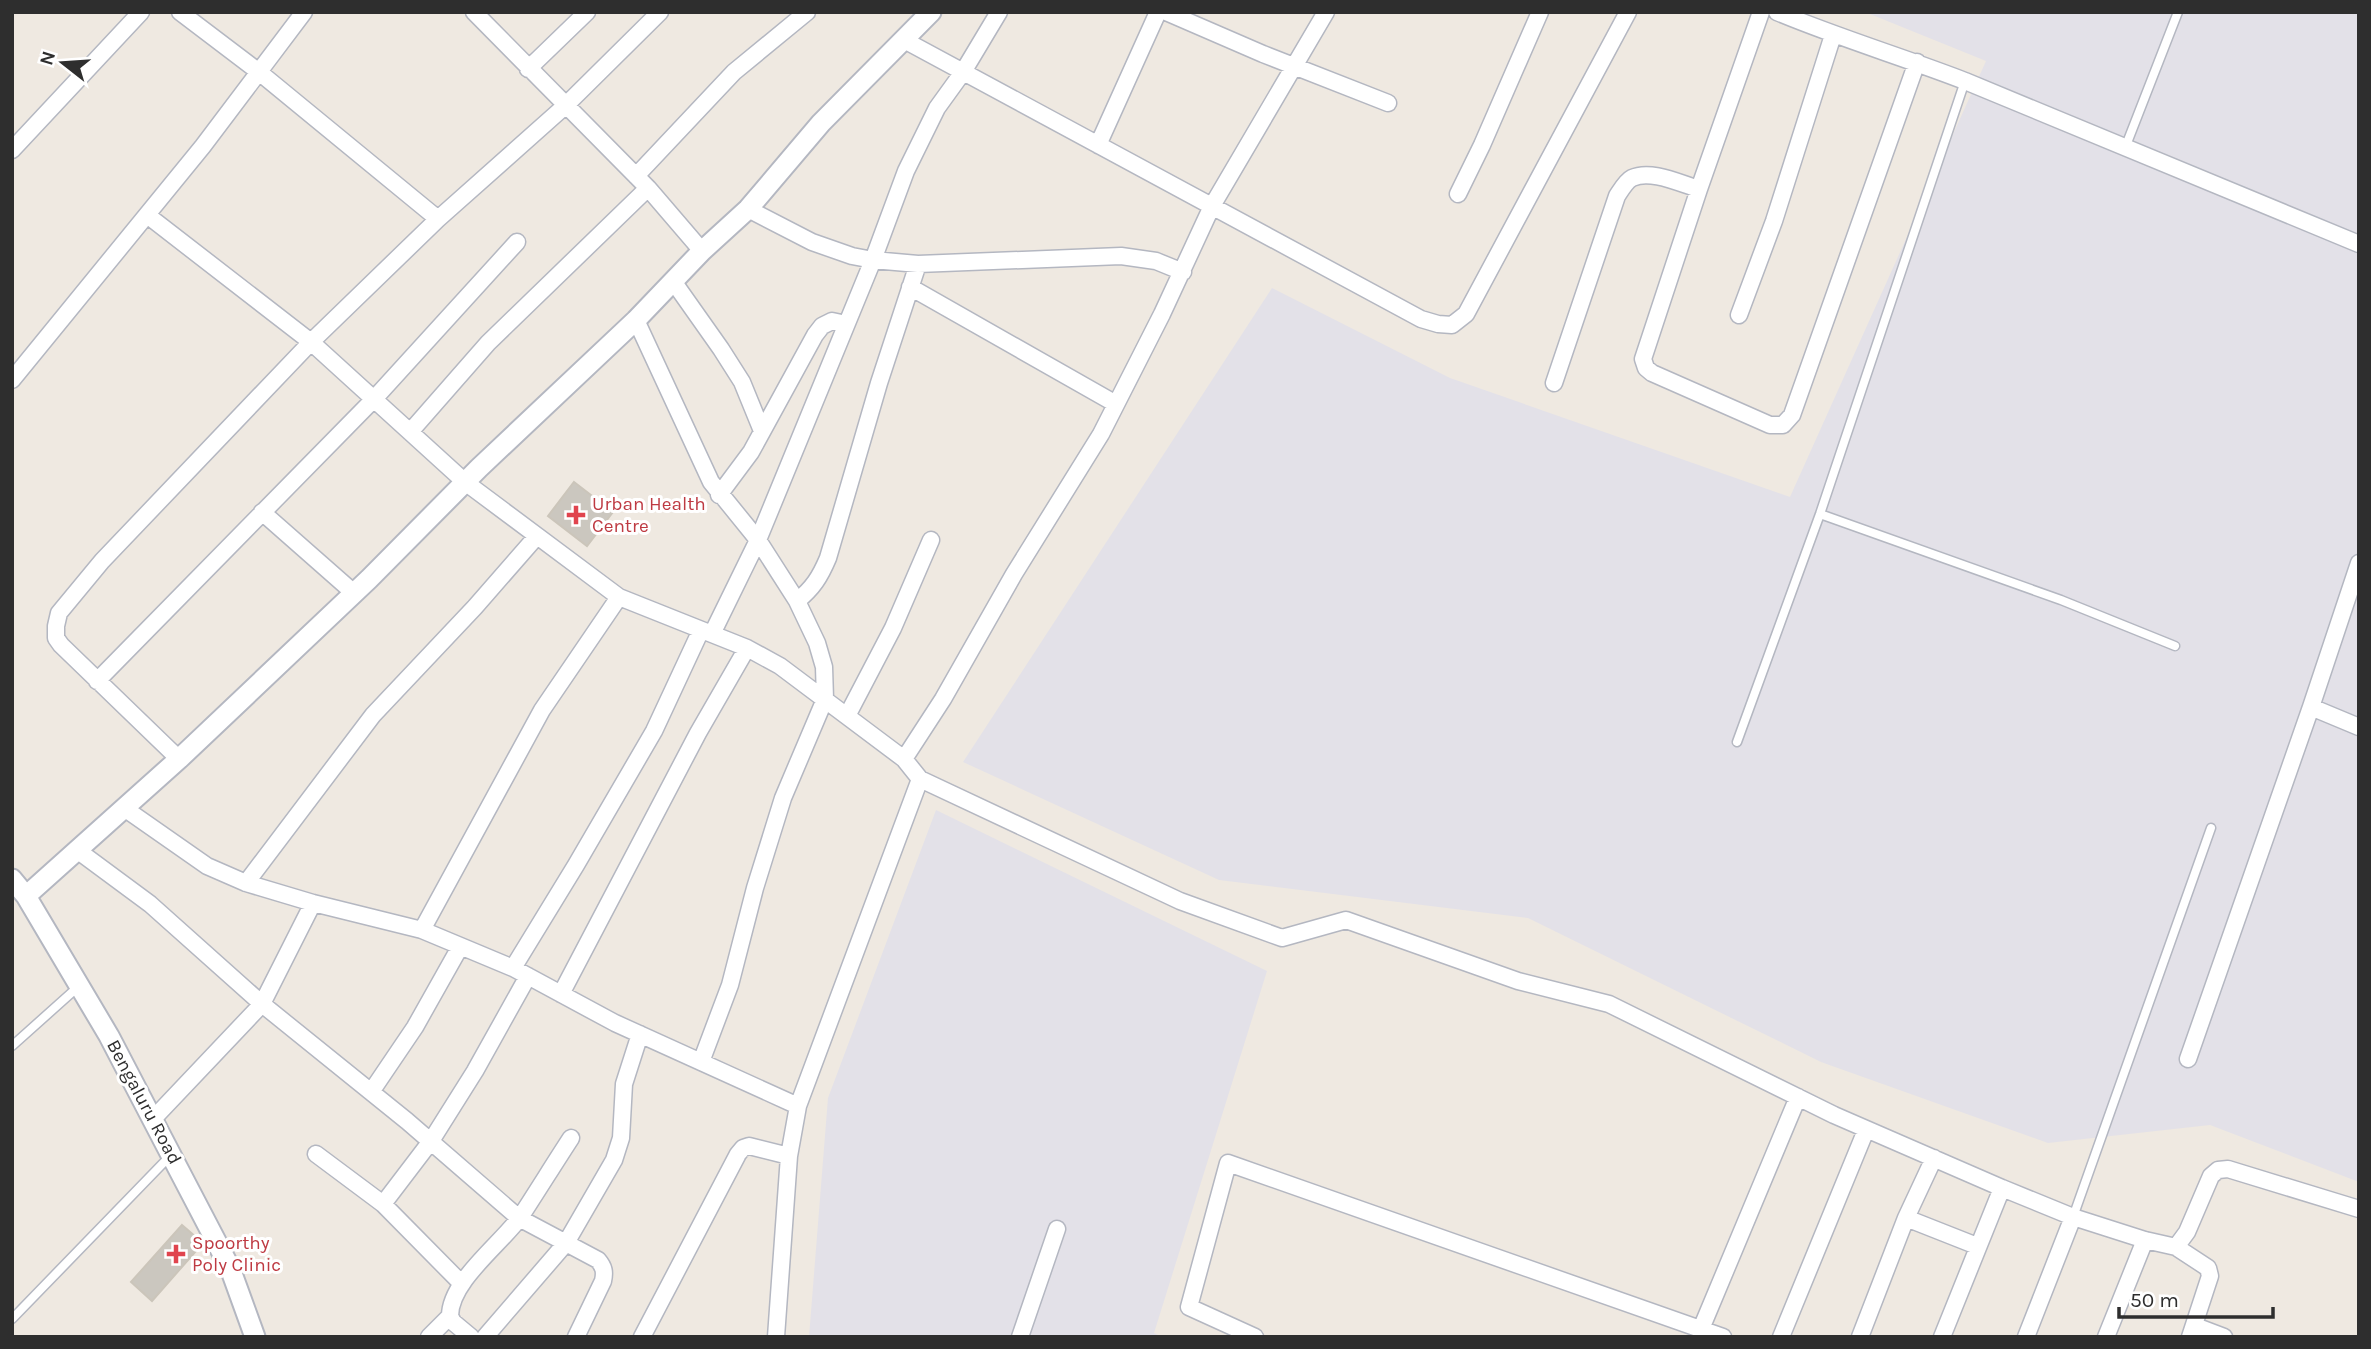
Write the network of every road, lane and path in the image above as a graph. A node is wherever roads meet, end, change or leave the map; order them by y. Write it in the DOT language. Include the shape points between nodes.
graph roads {
  1 [pos="141,12"];
  2 [pos="180,12"];
  3 [pos="304,12"];
  4 [pos="474,12"];
  5 [pos="587,12"];
  6 [pos="660,12"];
  7 [pos="807,12"];
  8 [pos="931,12"];
  9 [pos="999,12"];
  10 [pos="1158,12"];
  11 [pos="1166,12"];
  12 [pos="1326,12"];
  13 [pos="1539,12"];
  14 [pos="1628,12"];
  15 [pos="1761,12"];
  16 [pos="1777,12"];
  17 [pos="2178,12"];
  18 [pos="1833,35"];
  19 [pos="904,40"];
  20 [pos="1917,62"];
  21 [pos="1295,67"];
  22 [pos="528,69"];
  23 [pos="259,72"];
  24 [pos="963,72"];
  25 [pos="1965,81"];
  26 [pos="1388,103"];
  27 [pos="565,106"];
  28 [pos="1098,145"];
  29 [pos="2125,148"];
  30 [pos="12,150"];
  31 [pos="636,176"];
  32 [pos="648,188"];
  33 [pos="1699,189"];
  34 [pos="1458,194"];
  35 [pos="1212,206"];
  36 [pos="748,209"];
  37 [pos="147,215"];
  38 [pos="438,219"];
  39 [pos="517,242"];
  40 [pos="2359,244"];
  41 [pos="702,251"];
  42 [pos="873,260"];
  43 [pos="918,264"];
  44 [pos="1183,272"];
  45 [pos="673,281"];
  46 [pos="910,287"];
  47 [pos="1739,315"];
  48 [pos="636,320"];
  49 [pos="846,324"];
  50 [pos="311,342"];
  51 [pos="12,380"];
  52 [pos="1554,383"];
  53 [pos="374,399"];
  54 [pos="1116,404"];
  55 [pos="762,431"];
  56 [pos="410,432"];
  57 [pos="465,482"];
  58 [pos="719,495"];
  59 [pos="262,512"];
  60 [pos="1820,514"];
  61 [pos="537,536"];
  62 [pos="758,540"];
  63 [pos="931,540"];
  64 [pos="2359,563"];
  65 [pos="354,593"];
  66 [pos="619,597"];
  67 [pos="797,601"];
  68 [pos="706,632"];
  69 [pos="2175,646"];
  70 [pos="747,648"];
  71 [pos="97,681"];
  72 [pos="825,699"];
  73 [pos="2311,707"];
  74 [pos="847,716"];
  75 [pos="2359,727"];
  76 [pos="1737,742"];
  77 [pos="179,759"];
  78 [pos="904,759"];
  79 [pos="920,779"];
  80 [pos="124,808"];
  81 [pos="2211,828"];
  82 [pos="77,850"];
  83 [pos="12,879"];
  84 [pos="246,883"];
  85 [pos="26,896"];
  86 [pos="313,903"];
  87 [pos="422,930"];
  88 [pos="460,947"];
  89 [pos="513,968"];
  90 [pos="528,976"];
  91 [pos="79,986"];
  92 [pos="561,994"];
  93 [pos="262,1004"];
  94 [pos="640,1034"];
  95 [pos="12,1046"];
  96 [pos="2188,1059"];
  97 [pos="701,1062"];
  98 [pos="371,1092"];
  99 [pos="1798,1097"];
  100 [pos="798,1106"];
  101 [pos="153,1119"];
  102 [pos="1866,1130"];
  103 [pos="570,1138"];
  104 [pos="431,1141"];
  105 [pos="316,1154"];
  106 [pos="172,1155"];
  107 [pos="789,1156"];
  108 [pos="1934,1158"];
  109 [pos="2002,1188"];
  110 [pos="383,1204"];
  111 [pos="2359,1209"];
  112 [pos="2074,1217"];
  113 [pos="519,1218"];
  114 [pos="1906,1218"];
  115 [pos="1056,1229"];
  116 [pos="2145,1240"];
  117 [pos="566,1243"];
  118 [pos="1977,1246"];
  119 [pos="2176,1247"];
  120 [pos="462,1284"];
  121 [pos="450,1316"];
  122 [pos="12,1318"];
  123 [pos="1702,1329"];
  124 [pos="1682,1330"];
  125 [pos="2193,1331"];
  126 [pos="255,1337"];
  127 [pos="429,1337"];
  128 [pos="471,1337"];
  129 [pos="485,1337"];
  130 [pos="576,1337"];
  131 [pos="642,1337"];
  132 [pos="776,1337"];
  133 [pos="1020,1337"];
  134 [pos="1255,1337"];
  135 [pos="1723,1337"];
  136 [pos="1781,1337"];
  137 [pos="1860,1337"];
  138 [pos="1942,1337"];
  139 [pos="2026,1337"];
  140 [pos="2106,1337"];
  141 [pos="2224,1337"];
  1 -- 30 [label="street"];
  2 -- 23 [label="street"];
  3 -- 23 [label="street"];
  4 -- 22 [label="street"];
  5 -- 22 [label="street"];
  6 -- 27 [label="street"];
  7 -- 31 [label="street" via="734,72"];
  8 -- 19 [label="street"];
  9 -- 24 [label="street"];
  10 -- 28 [label="street"];
  11 -- 21 [label="street"];
  12 -- 21 [label="street"];
  13 -- 34 [label="street"];
  14 -- 35 [label="street" via="1466,314 1452,325 1421,318"];
  15 -- 33 [label="street"];
  16 -- 18 [label="street"];
  17 -- 29 [label="lane"];
  18 -- 20 [label="street"];
  18 -- 47 [label="street"];
  19 -- 24 [label="street"];
  19 -- 36 [label="street" via="821,123"];
  20 -- 25 [label="street"];
  20 -- 33 [label="street" via="1804,386 1783,425 1770,425 1646,368 1646,346"];
  21 -- 26 [label="street"];
  21 -- 35 [label="street"];
  22 -- 27 [label="street"];
  23 -- 37 [label="street"];
  23 -- 38 [label="street"];
  24 -- 28 [label="street"];
  24 -- 42 [label="street" via="932,118 906,171"];
  25 -- 29 [label="street"];
  25 -- 60 [label="lane"];
  27 -- 31 [label="street"];
  27 -- 38 [label="street"];
  28 -- 35 [label="street"];
  29 -- 40 [label="street"];
  31 -- 32 [label="street"];
  32 -- 41 [label="street"];
  32 -- 56 [label="street" via="488,342"];
  33 -- 52 [label="street" via="1644,176 1631,178 1623,187"];
  35 -- 44 [label="street"];
  36 -- 41 [label="street"];
  36 -- 42 [label="street" via="812,243"];
  37 -- 50 [label="street"];
  37 -- 51 [label="street"];
  38 -- 50 [label="street"];
  39 -- 53 [label="street"];
  41 -- 45 [label="street"];
  42 -- 43 [label="street"];
  42 -- 49 [label="street"];
  43 -- 44 [label="street" via="1121,256 1156,261"];
  43 -- 46 [label="street"];
  44 -- 54 [label="street"];
  45 -- 48 [label="street"];
  45 -- 55 [label="street" via="742,382"];
  46 -- 54 [label="street"];
  46 -- 67 [label="street" via="828,558 812,589"];
  48 -- 57 [label="street"];
  48 -- 58 [label="street"];
  49 -- 55 [label="street" via="832,321 822,326"];
  49 -- 62 [label="street"];
  50 -- 53 [label="street"];
  50 -- 71 [label="street" via="102,561 59,613 56,638"];
  53 -- 56 [label="street"];
  53 -- 59 [label="street"];
  54 -- 78 [label="street"];
  55 -- 58 [label="street"];
  56 -- 57 [label="street"];
  57 -- 61 [label="street"];
  57 -- 65 [label="street"];
  58 -- 62 [label="street"];
  59 -- 65 [label="street"];
  59 -- 71 [label="street"];
  60 -- 69 [label="lane"];
  60 -- 76 [label="lane"];
  61 -- 66 [label="street"];
  61 -- 84 [label="street" via="373,715"];
  62 -- 67 [label="street"];
  62 -- 68 [label="street"];
  63 -- 74 [label="street" via="893,628"];
  64 -- 73 [label="street"];
  65 -- 77 [label="street"];
  66 -- 68 [label="street"];
  66 -- 87 [label="street" via="542,710"];
  67 -- 72 [label="street" via="824,667"];
  68 -- 70 [label="street"];
  68 -- 89 [label="street" via="654,731"];
  70 -- 72 [label="street"];
  70 -- 92 [label="street"];
  71 -- 77 [label="street"];
  72 -- 74 [label="street"];
  72 -- 97 [label="street" via="783,798 730,985"];
  73 -- 75 [label="street"];
  73 -- 96 [label="street"];
  74 -- 78 [label="street"];
  77 -- 80 [label="street"];
  78 -- 79 [label="street"];
  79 -- 99 [label="street" via="1180,901 1269,934 1282,938 1346,920 1518,981 1609,1004"];
  79 -- 100 [label="street"];
  80 -- 82 [label="street"];
  80 -- 84 [label="street" via="207,866"];
  81 -- 112 [label="lane"];
  82 -- 85 [label="street"];
  82 -- 93 [label="street" via="150,904"];
  83 -- 85 [label="street, Bengaluru Road"];
  84 -- 86 [label="street"];
  85 -- 91 [label="street, Bengaluru Road"];
  86 -- 87 [label="street"];
  86 -- 93 [label="street"];
  87 -- 88 [label="street"];
  88 -- 89 [label="street"];
  88 -- 98 [label="street"];
  89 -- 90 [label="street"];
  90 -- 92 [label="street"];
  90 -- 104 [label="street"];
  91 -- 95 [label="lane"];
  91 -- 101 [label="street, Bengaluru Road"];
  92 -- 94 [label="street"];
  93 -- 98 [label="street"];
  93 -- 101 [label="street"];
  94 -- 97 [label="street"];
  94 -- 117 [label="street" via="624,1084 621,1138 614,1160"];
  97 -- 100 [label="street"];
  98 -- 104 [label="street"];
  99 -- 102 [label="street"];
  99 -- 123 [label="street"];
  100 -- 107 [label="street"];
  101 -- 106 [label="street, Bengaluru Road"];
  102 -- 108 [label="street"];
  102 -- 136 [label="street"];
  103 -- 113 [label="street"];
  104 -- 110 [label="street"];
  104 -- 113 [label="street"];
  105 -- 110 [label="street"];
  106 -- 122 [label="lane"];
  106 -- 126 [label="street, Bengaluru Road" via="230,1268"];
  107 -- 131 [label="street" via="750,1146 738,1154"];
  107 -- 132 [label="street"];
  108 -- 109 [label="street"];
  108 -- 114 [label="street"];
  109 -- 112 [label="street"];
  109 -- 118 [label="street"];
  110 -- 120 [label="street"];
  111 -- 119 [label="street" via="2228,1169 2218,1170"];
  112 -- 116 [label="street"];
  112 -- 139 [label="street"];
  113 -- 117 [label="street"];
  113 -- 120 [label="street"];
  114 -- 118 [label="street"];
  114 -- 137 [label="street"];
  115 -- 133 [label="street"];
  116 -- 119 [label="street"];
  116 -- 140 [label="street"];
  117 -- 129 [label="street"];
  117 -- 130 [label="street" via="597,1260 604,1272"];
  118 -- 138 [label="street"];
  119 -- 125 [label="street" via="2208,1268 2209,1284"];
  120 -- 121 [label="street" via="453,1298"];
  121 -- 127 [label="street"];
  121 -- 128 [label="street"];
  123 -- 124 [label="street"];
  123 -- 135 [label="street"];
  124 -- 134 [label="street" via="1228,1163 1189,1307"];
  125 -- 141 [label="street"];
}
